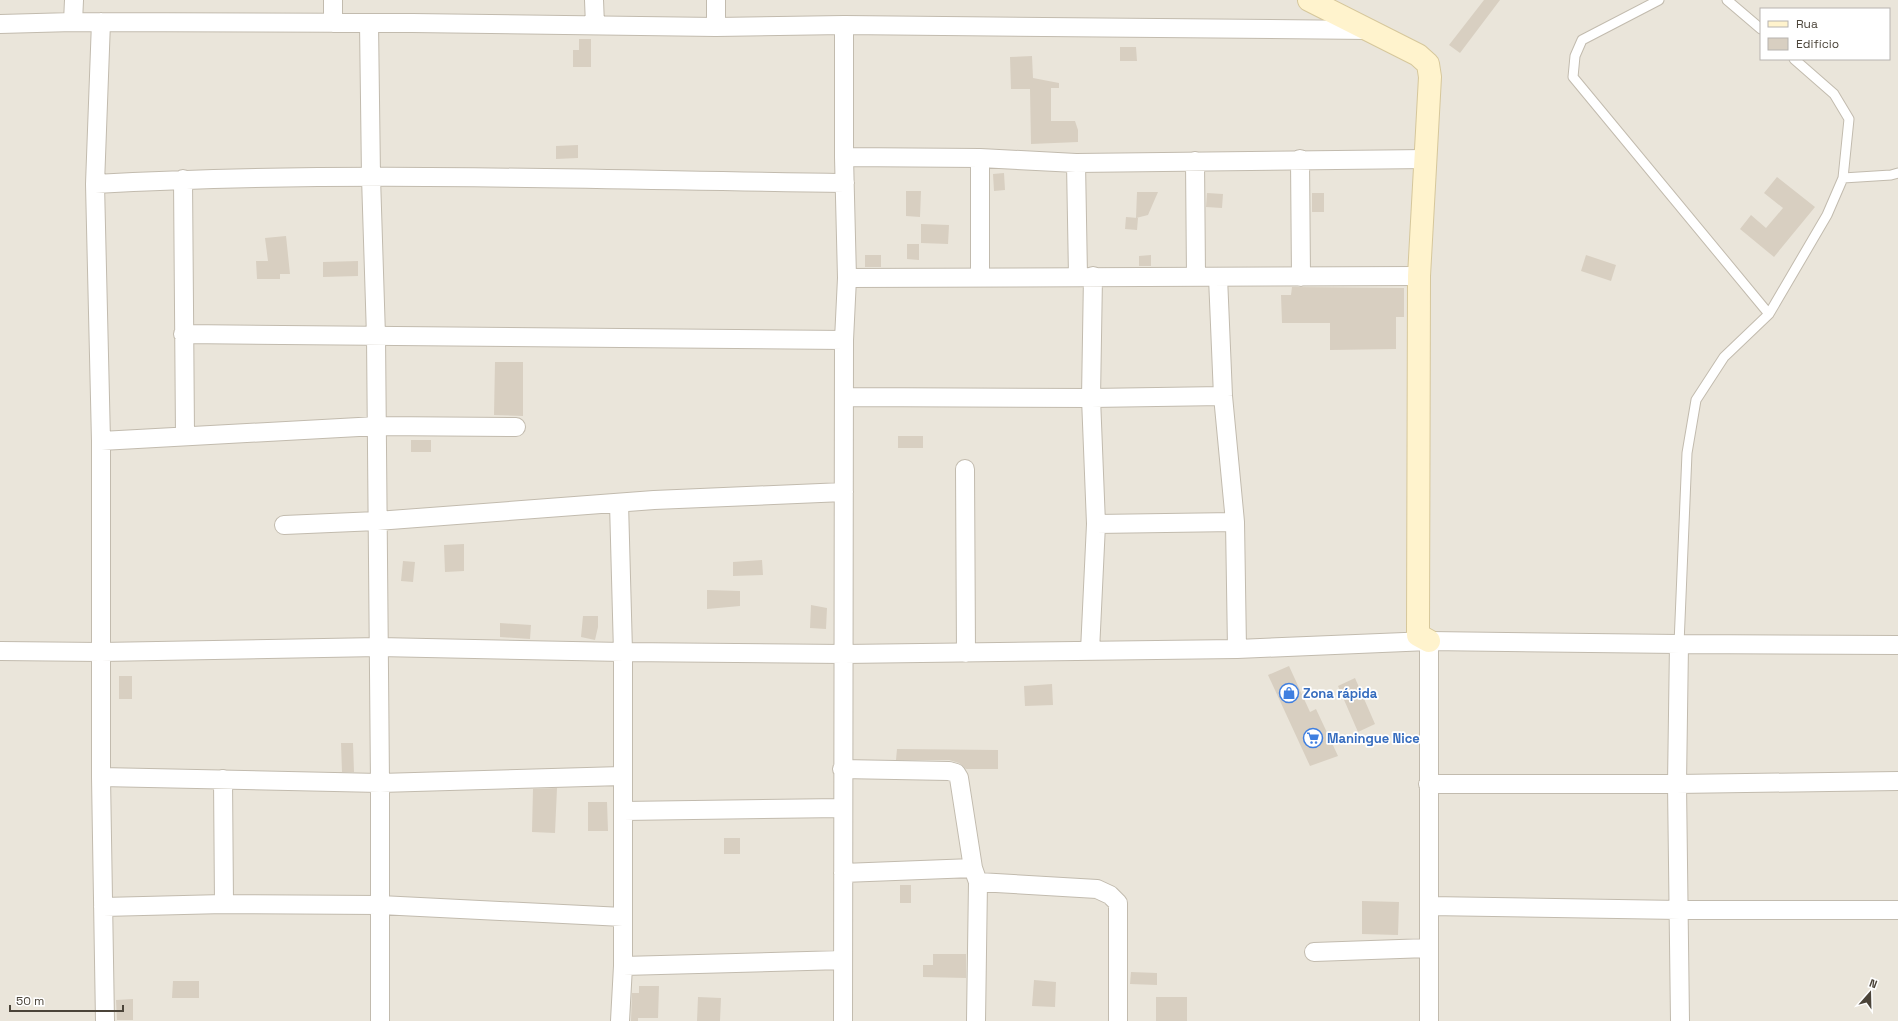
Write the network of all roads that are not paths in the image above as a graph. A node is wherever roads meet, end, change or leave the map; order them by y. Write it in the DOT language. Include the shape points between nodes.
graph roads {
  1 [pos="74,0"];
  2 [pos="333,0"];
  3 [pos="594,0"];
  4 [pos="716,0"];
  5 [pos="1309,0"];
  6 [pos="1659,0"];
  7 [pos="1727,0"];
  8 [pos="73,22"];
  9 [pos="101,22"];
  10 [pos="333,23"];
  11 [pos="370,23"];
  12 [pos="0,24"];
  13 [pos="595,25"];
  14 [pos="844,25"];
  15 [pos="716,27"];
  16 [pos="1760,29"];
  17 [pos="1371,30"];
  18 [pos="1795,60"];
  19 [pos="844,157"];
  20 [pos="980,158"];
  21 [pos="1300,159"];
  22 [pos="1426,159"];
  23 [pos="1195,161"];
  24 [pos="1076,164"];
  25 [pos="1898,173"];
  26 [pos="371,177"];
  27 [pos="1843,178"];
  28 [pos="183,179"];
  29 [pos="845,183"];
  30 [pos="95,184"];
  31 [pos="1085,276"];
  32 [pos="1196,276"];
  33 [pos="1419,276"];
  34 [pos="980,277"];
  35 [pos="1218,277"];
  36 [pos="1301,277"];
  37 [pos="847,278"];
  38 [pos="1769,314"];
  39 [pos="183,334"];
  40 [pos="376,336"];
  41 [pos="844,340"];
  42 [pos="1223,396"];
  43 [pos="845,397"];
  44 [pos="1091,398"];
  45 [pos="377,426"];
  46 [pos="516,427"];
  47 [pos="185,435"];
  48 [pos="101,441"];
  49 [pos="965,469"];
  50 [pos="844,492"];
  51 [pos="618,503"];
  52 [pos="377,521"];
  53 [pos="1235,522"];
  54 [pos="1096,524"];
  55 [pos="284,525"];
  56 [pos="1429,641"];
  57 [pos="1679,644"];
  58 [pos="1898,645"];
  59 [pos="379,647"];
  60 [pos="1237,649"];
  61 [pos="0,651"];
  62 [pos="1090,651"];
  63 [pos="101,652"];
  64 [pos="623,652"];
  65 [pos="966,653"];
  66 [pos="844,654"];
  67 [pos="842,769"];
  68 [pos="622,776"];
  69 [pos="101,777"];
  70 [pos="223,779"];
  71 [pos="1898,781"];
  72 [pos="380,783"];
  73 [pos="1428,784"];
  74 [pos="1677,784"];
  75 [pos="842,808"];
  76 [pos="623,811"];
  77 [pos="843,873"];
  78 [pos="975,875"];
  79 [pos="224,904"];
  80 [pos="380,905"];
  81 [pos="1429,906"];
  82 [pos="103,907"];
  83 [pos="1680,910"];
  84 [pos="1898,910"];
  85 [pos="623,917"];
  86 [pos="1428,948"];
  87 [pos="1314,952"];
  88 [pos="844,960"];
  89 [pos="623,966"];
  90 [pos="105,1021"];
  91 [pos="380,1021"];
  92 [pos="620,1021"];
  93 [pos="842,1021"];
  94 [pos="976,1021"];
  95 [pos="1118,1021"];
  96 [pos="1429,1021"];
  97 [pos="1680,1021"];
  1 -- 8 [label="street"];
  2 -- 10 [label="street"];
  3 -- 13 [label="street"];
  4 -- 15 [label="street"];
  5 -- 17 [label="street"];
  6 -- 38 [label="lane" via="1582,40 1575,56 1573,77"];
  7 -- 16 [label="lane"];
  8 -- 9 [label="street"];
  8 -- 12 [label="street"];
  9 -- 10 [label="street"];
  9 -- 30 [label="street"];
  10 -- 11 [label="street"];
  11 -- 13 [label="street"];
  11 -- 26 [label="street"];
  13 -- 15 [label="street"];
  14 -- 15 [label="street"];
  14 -- 17 [label="street"];
  14 -- 19 [label="street"];
  17 -- 22 [label="street" via="1418,55 1428,64 1430,77"];
  18 -- 27 [label="lane" via="1834,94 1849,119"];
  19 -- 20 [label="street"];
  19 -- 29 [label="street"];
  20 -- 24 [label="street"];
  20 -- 34 [label="street"];
  21 -- 22 [label="street"];
  21 -- 23 [label="street"];
  21 -- 36 [label="street"];
  22 -- 33 [label="street"];
  23 -- 24 [label="street"];
  23 -- 32 [label="street"];
  24 -- 31 [label="street"];
  25 -- 27 [label="lane"];
  26 -- 28 [label="street"];
  26 -- 29 [label="street"];
  26 -- 40 [label="street"];
  27 -- 38 [label="lane" via="1826,215"];
  28 -- 30 [label="street"];
  28 -- 39 [label="street"];
  29 -- 37 [label="street"];
  30 -- 48 [label="street"];
  31 -- 32 [label="street"];
  31 -- 34 [label="street"];
  31 -- 44 [label="street"];
  32 -- 35 [label="street"];
  33 -- 36 [label="street"];
  33 -- 56 [label="street" via="1418,635"];
  34 -- 37 [label="street"];
  35 -- 36 [label="street"];
  35 -- 42 [label="street"];
  37 -- 41 [label="street"];
  38 -- 57 [label="lane" via="1724,357 1696,400 1687,453"];
  39 -- 40 [label="street"];
  39 -- 47 [label="street"];
  40 -- 41 [label="street"];
  40 -- 45 [label="street"];
  41 -- 43 [label="street"];
  42 -- 44 [label="street"];
  42 -- 53 [label="street"];
  43 -- 44 [label="street"];
  43 -- 50 [label="street"];
  44 -- 54 [label="street"];
  45 -- 46 [label="street"];
  45 -- 47 [label="street"];
  45 -- 52 [label="street"];
  47 -- 48 [label="street"];
  48 -- 63 [label="street"];
  49 -- 65 [label="street"];
  50 -- 51 [label="street"];
  50 -- 66 [label="street"];
  51 -- 52 [label="street"];
  51 -- 64 [label="street"];
  52 -- 55 [label="street"];
  52 -- 59 [label="street"];
  53 -- 54 [label="street"];
  53 -- 60 [label="street"];
  54 -- 62 [label="street"];
  56 -- 57 [label="street"];
  56 -- 60 [label="street"];
  56 -- 73 [label="street"];
  57 -- 58 [label="street"];
  57 -- 74 [label="street"];
  59 -- 63 [label="street"];
  59 -- 64 [label="street"];
  59 -- 72 [label="street"];
  60 -- 62 [label="street"];
  61 -- 63 [label="street"];
  62 -- 65 [label="street"];
  63 -- 69 [label="street"];
  64 -- 66 [label="street"];
  64 -- 68 [label="street"];
  65 -- 66 [label="street"];
  66 -- 67 [label="street"];
  67 -- 75 [label="street"];
  67 -- 78 [label="street" via="956,773 959,778"];
  68 -- 72 [label="street"];
  68 -- 76 [label="street"];
  69 -- 70 [label="street"];
  69 -- 82 [label="street"];
  70 -- 72 [label="street"];
  70 -- 79 [label="street"];
  71 -- 74 [label="street"];
  72 -- 80 [label="street"];
  73 -- 74 [label="street"];
  73 -- 81 [label="street"];
  74 -- 83 [label="street"];
  75 -- 76 [label="street"];
  75 -- 77 [label="street"];
  76 -- 85 [label="street"];
  77 -- 78 [label="street"];
  77 -- 88 [label="street"];
  78 -- 94 [label="street"];
  78 -- 95 [label="street" via="1097,889 1110,895 1118,903"];
  79 -- 80 [label="street"];
  79 -- 82 [label="street"];
  80 -- 85 [label="street"];
  80 -- 91 [label="street"];
  81 -- 83 [label="street"];
  81 -- 86 [label="street"];
  82 -- 90 [label="street"];
  83 -- 84 [label="street"];
  83 -- 97 [label="street"];
  85 -- 89 [label="street"];
  86 -- 87 [label="street"];
  86 -- 96 [label="street"];
  88 -- 89 [label="street"];
  88 -- 93 [label="street"];
  89 -- 92 [label="street"];
}
